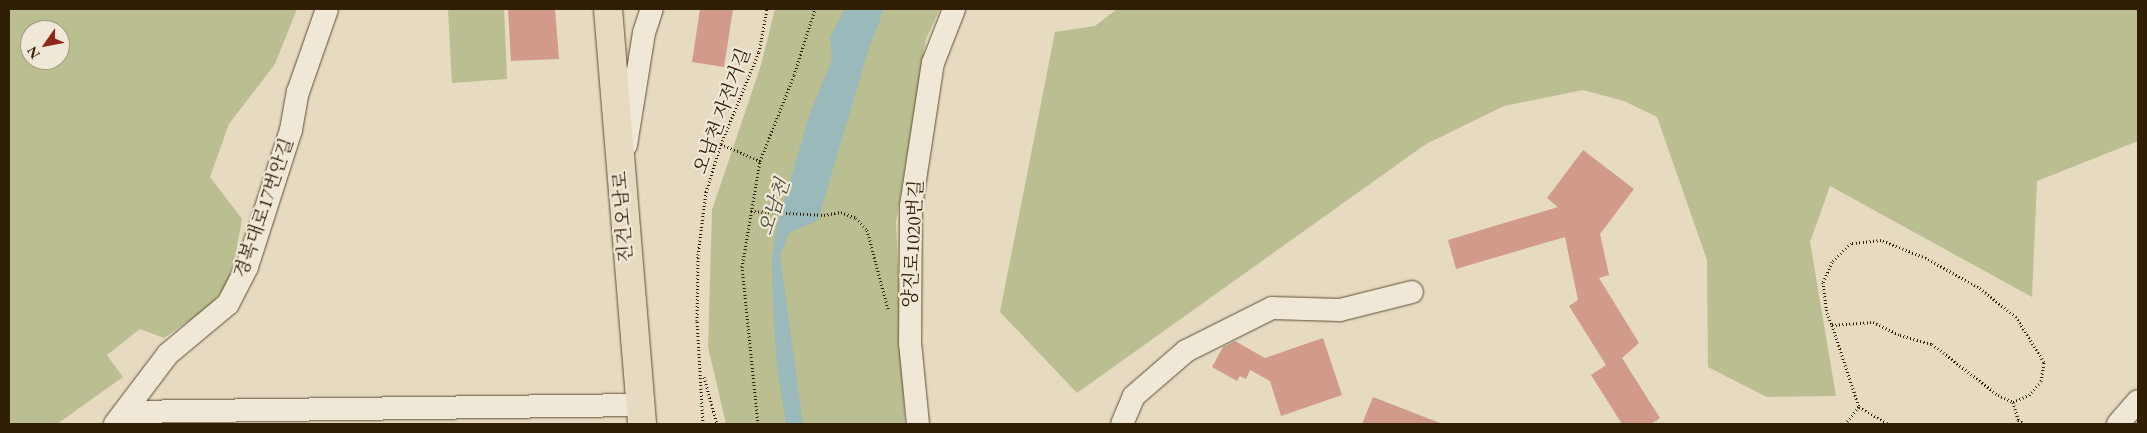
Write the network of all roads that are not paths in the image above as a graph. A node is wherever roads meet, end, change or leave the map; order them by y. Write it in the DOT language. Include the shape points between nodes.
graph roads {
  1 [pos="327,9"];
  2 [pos="608,9"];
  3 [pos="652,9"];
  4 [pos="954,9"];
  5 [pos="620,178"];
  6 [pos="1412,292"];
  7 [pos="2138,401"];
  8 [pos="641,415"];
  9 [pos="479,416"];
  10 [pos="121,418"];
  11 [pos="918,424"];
  12 [pos="1122,424"];
  13 [pos="2118,424"];
  1 -- 10 [label="street, 경복대로17번안길" via="298,92 290,130 250,258 236,290 228,304 168,354"];
  2 -- 5 [label="main road, 진건오남로"];
  3 -- 5 [label="street" via="644,33"];
  4 -- 11 [label="street, 양진로1020번길" via="932,63 911,206 910,343"];
  5 -- 8 [label="main road, 진건오남로"];
  6 -- 12 [label="street" via="1340,310 1272,308 1186,351 1134,396"];
  7 -- 13 [label="street"];
  8 -- 9 [label="street"];
  9 -- 10 [label="street"];
}
